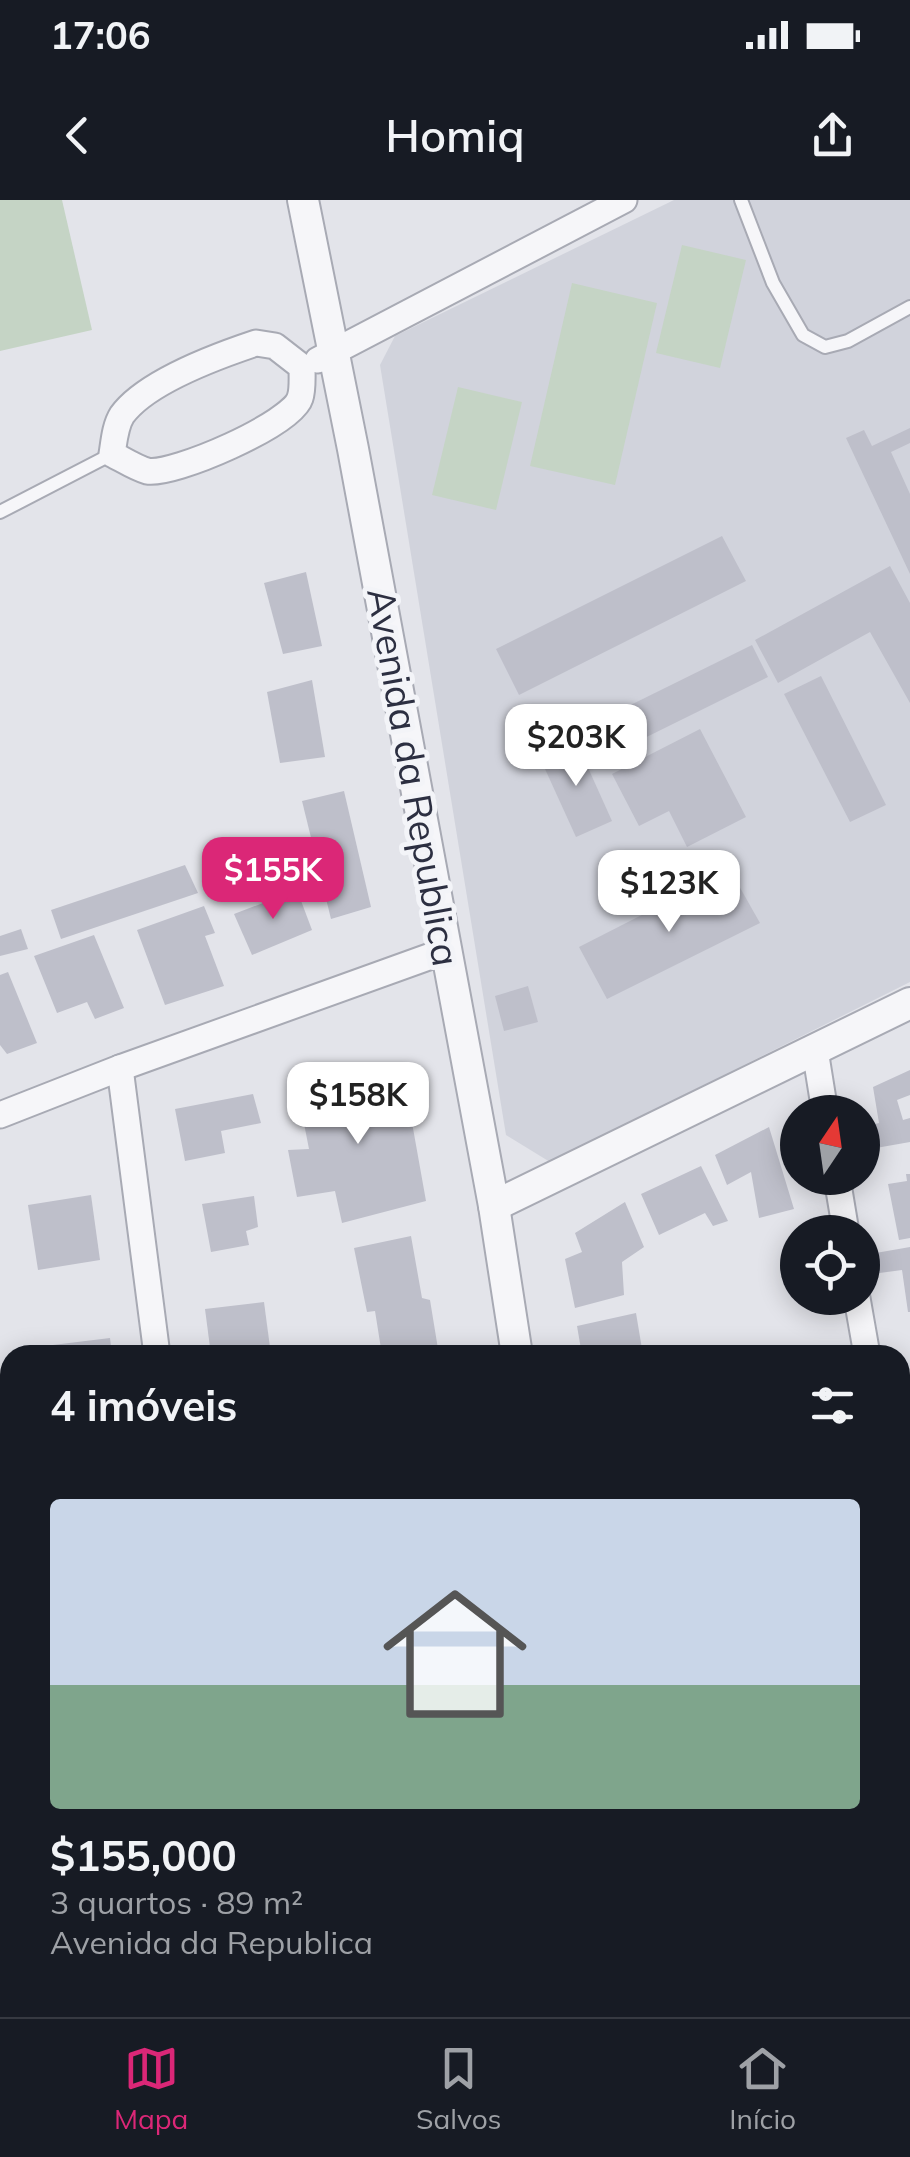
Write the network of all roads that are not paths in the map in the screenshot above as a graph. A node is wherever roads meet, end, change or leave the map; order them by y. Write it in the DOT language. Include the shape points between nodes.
graph roads {
  1 [pos="302,200"];
  2 [pos="624,200"];
  3 [pos="741,200"];
  4 [pos="910,307"];
  5 [pos="333,354"];
  6 [pos="302,367"];
  7 [pos="112,454"];
  8 [pos="0,512"];
  9 [pos="445,952"];
  10 [pos="910,1003"];
  11 [pos="814,1050"];
  12 [pos="120,1068"];
  13 [pos="822,1095"];
  14 [pos="0,1115"];
  15 [pos="494,1206"];
  16 [pos="860,1315"];
  17 [pos="156,1345"];
  18 [pos="515,1345"];
  19 [pos="865,1345"];
  1 -- 5 [label="street, Avenida da Republica"];
  2 -- 5 [label="street"];
  3 -- 4 [label="lane" via="773,283 803,335 824,346 848,341"];
  5 -- 6 [label="street"];
  5 -- 9 [label="street, Avenida da Republica"];
  6 -- 7 [label="street" via="300,400 284,418 250,436 188,464 149,472"];
  6 -- 7 [label="street" via="275,346 256,342 184,372 140,395 119,419"];
  7 -- 8 [label="lane"];
  9 -- 12 [label="street"];
  9 -- 15 [label="street, Avenida da Republica"];
  10 -- 11 [label="street"];
  11 -- 13 [label="street"];
  11 -- 15 [label="street"];
  12 -- 14 [label="street"];
  12 -- 17 [label="street"];
  15 -- 18 [label="street, Avenida da Republica"];
  16 -- 19 [label="street"];
}
